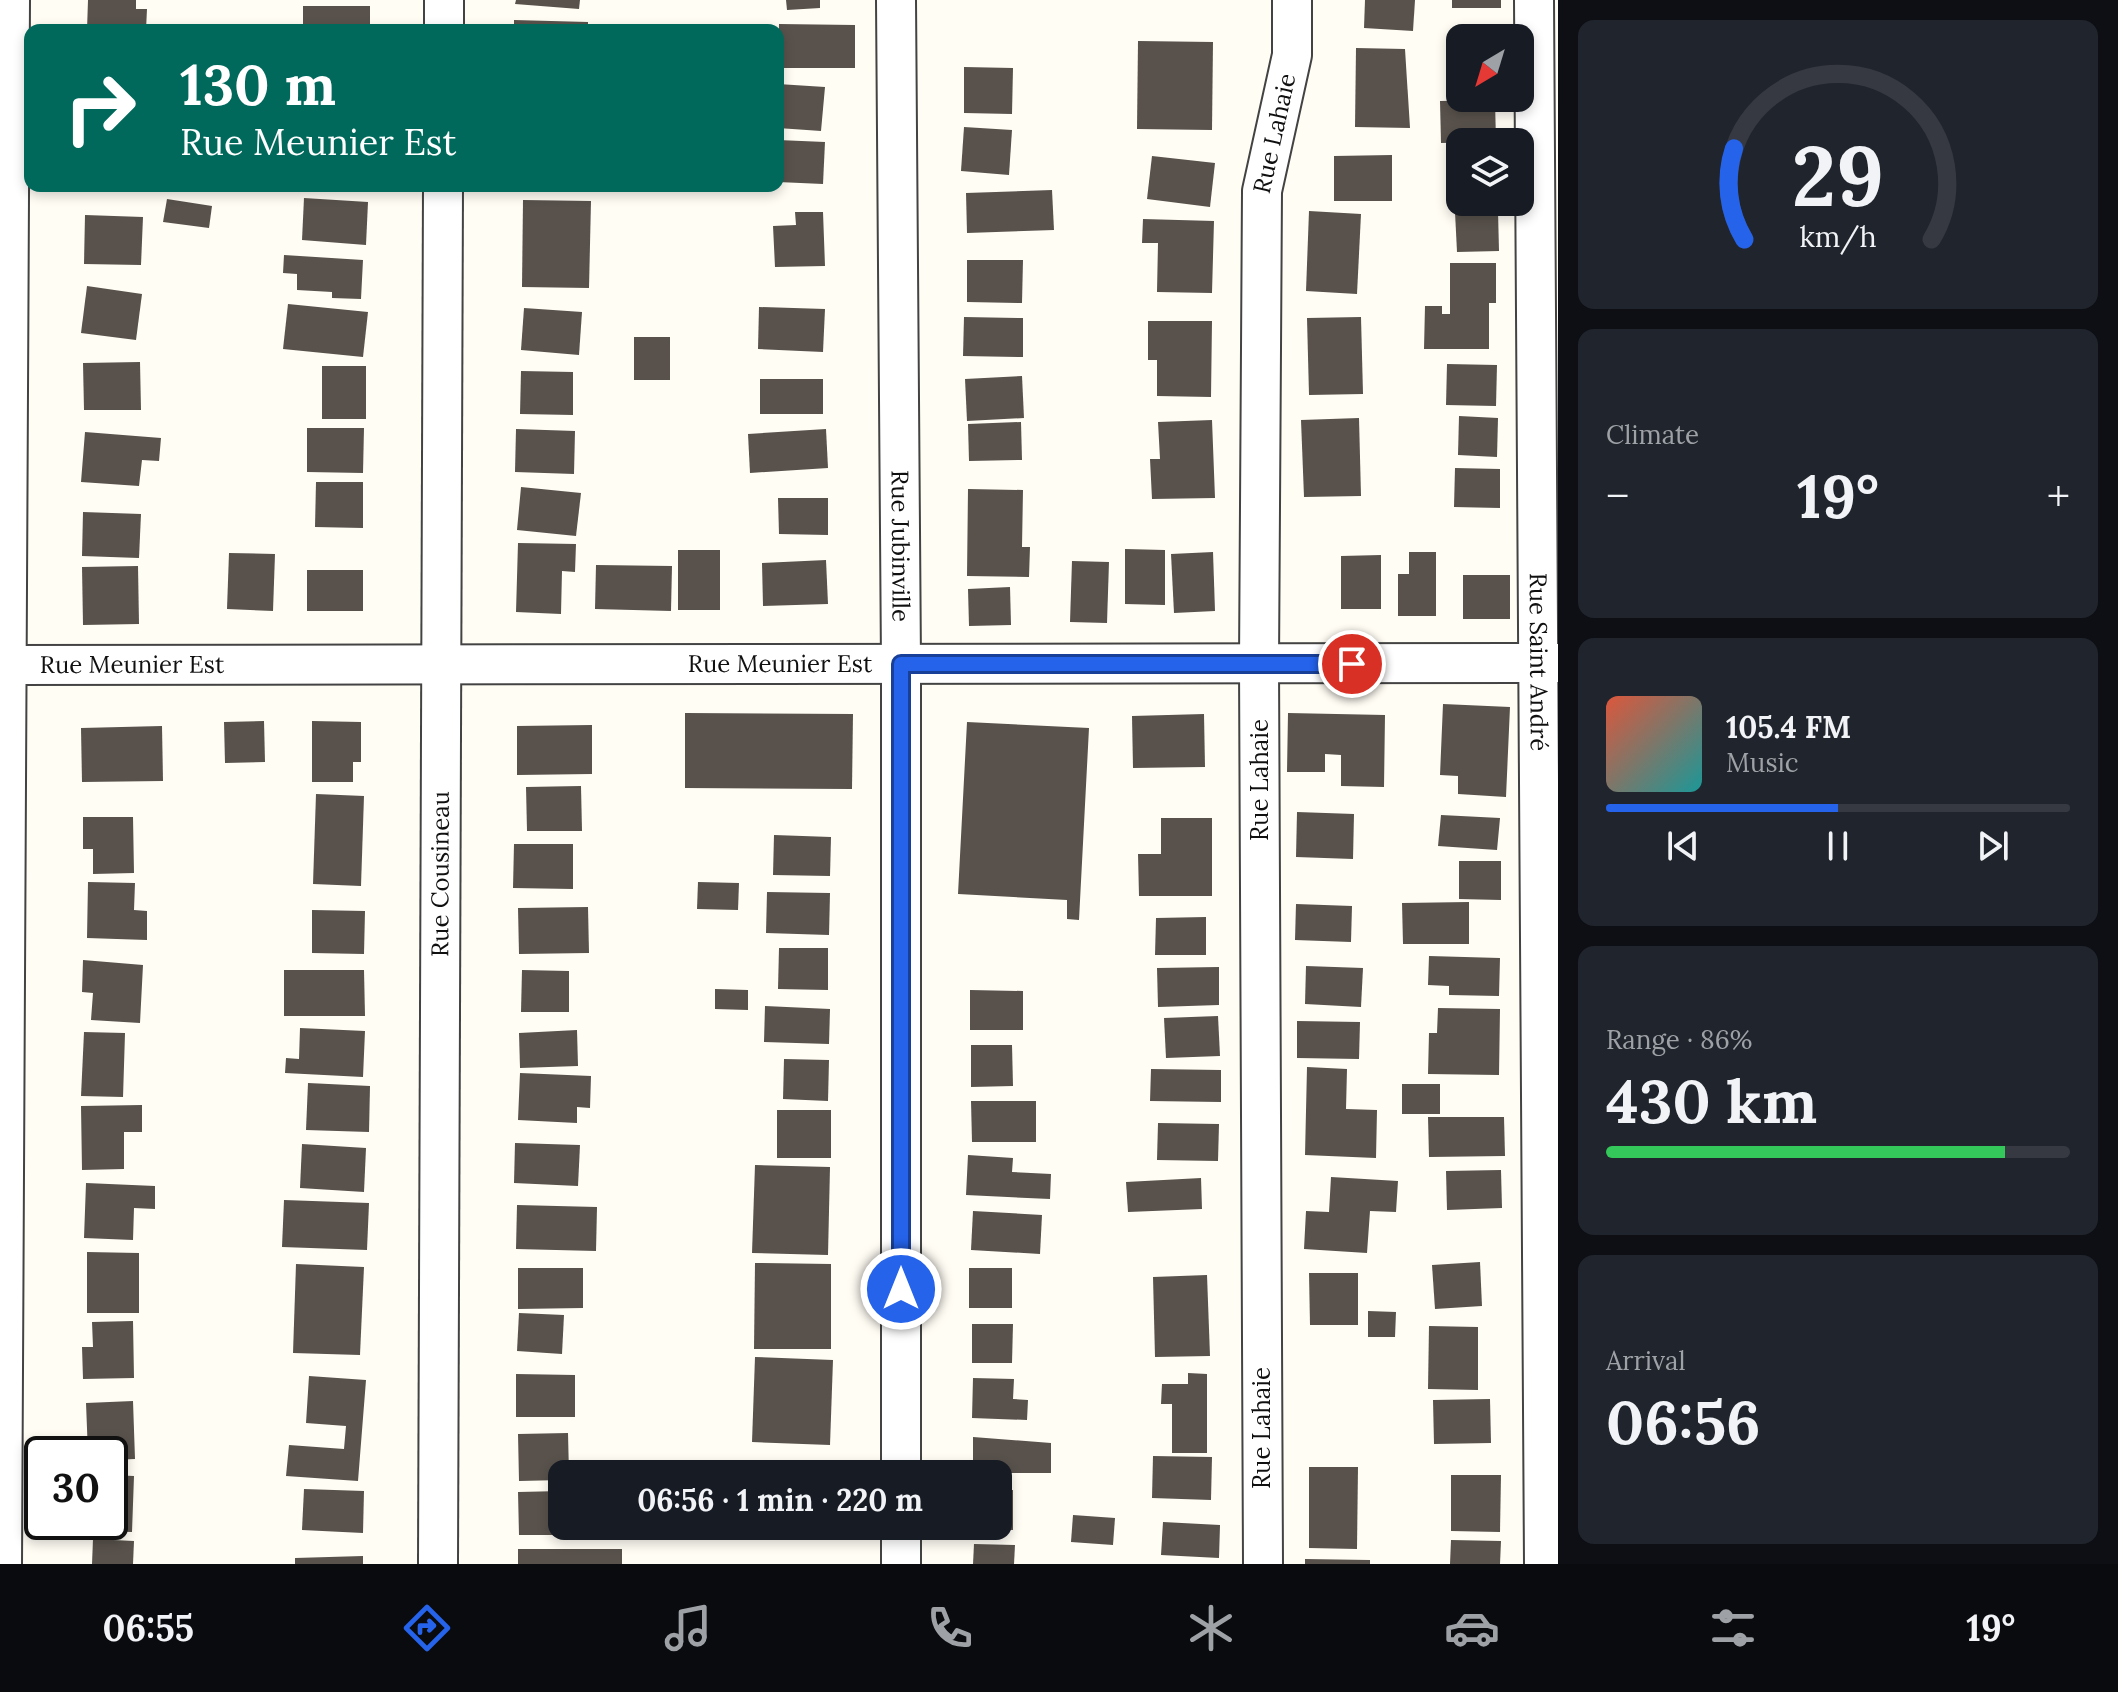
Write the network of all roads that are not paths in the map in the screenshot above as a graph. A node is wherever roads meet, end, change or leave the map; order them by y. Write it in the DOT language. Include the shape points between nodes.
graph roads {
  1 [pos="10,0"];
  2 [pos="444,0"];
  3 [pos="896,0"];
  4 [pos="1292,0"];
  5 [pos="1534,0"];
  6 [pos="444,24"];
  7 [pos="443,192"];
  8 [pos="901,664"];
  9 [pos="1259,664"];
  10 [pos="1547,664"];
  11 [pos="4,665"];
  12 [pos="441,665"];
  13 [pos="901,1460"];
  14 [pos="901,1540"];
  15 [pos="2,1564"];
  16 [pos="438,1564"];
  17 [pos="901,1564"];
  18 [pos="1263,1564"];
  19 [pos="1544,1564"];
  1 -- 11 [label="street"];
  2 -- 6 [label="street"];
  3 -- 8 [label="street, Rue Jubinville"];
  4 -- 9 [label="street, Rue Lahaie" via="1292,55 1262,191"];
  5 -- 10 [label="street, Rue Saint André"];
  7 -- 12 [label="street, Rue Cousineau"];
  8 -- 9 [label="street, Rue Meunier Est"];
  8 -- 12 [label="street, Rue Meunier Est"];
  8 -- 13 [label="street, Rue Jubinville"];
  9 -- 10 [label="street, Rue Meunier Est"];
  9 -- 18 [label="street, Rue Lahaie"];
  10 -- 19 [label="street, Rue Saint André"];
  11 -- 12 [label="street, Rue Meunier Est"];
  11 -- 15 [label="street"];
  12 -- 16 [label="street, Rue Cousineau"];
  14 -- 17 [label="street"];
}
